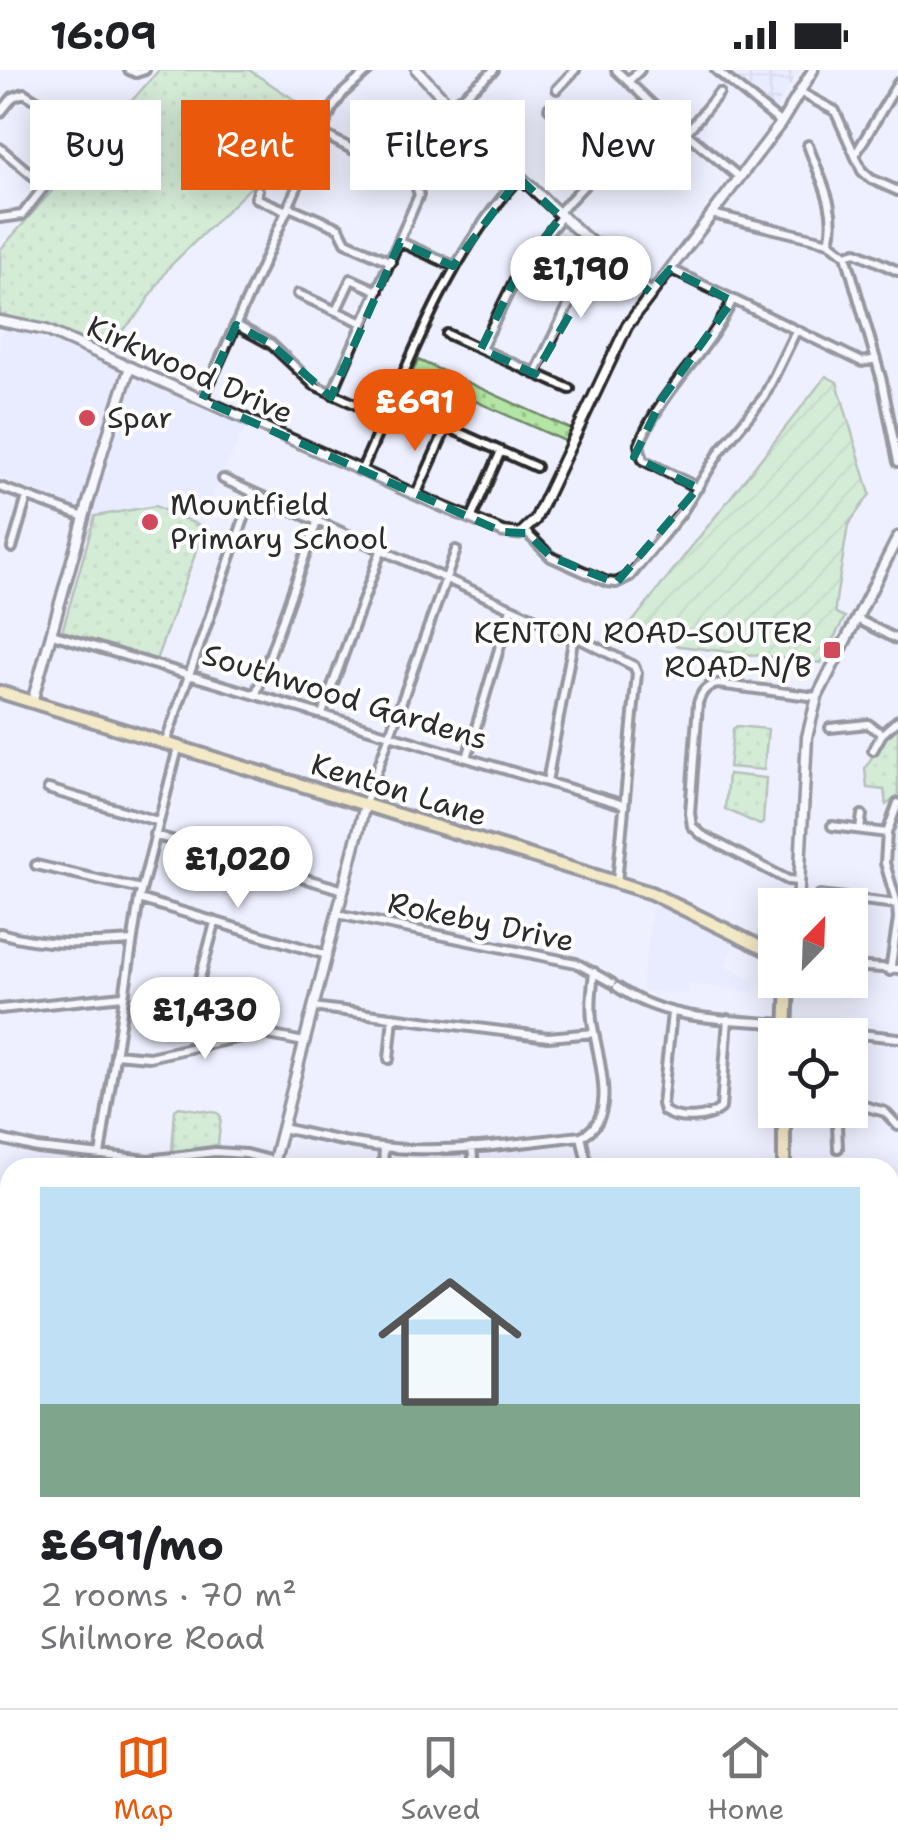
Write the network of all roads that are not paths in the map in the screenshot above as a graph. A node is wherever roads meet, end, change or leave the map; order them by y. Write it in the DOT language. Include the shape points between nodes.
graph roads {
  1 [pos="129,70"];
  2 [pos="146,70"];
  3 [pos="369,70"];
  4 [pos="418,70"];
  5 [pos="494,70"];
  6 [pos="574,70"];
  7 [pos="616,70"];
  8 [pos="640,70"];
  9 [pos="716,70"];
  10 [pos="813,70"];
  11 [pos="628,82"];
  12 [pos="898,83"];
  13 [pos="556,89"];
  14 [pos="800,92"];
  15 [pos="719,93"];
  16 [pos="894,99"];
  17 [pos="35,100"];
  18 [pos="445,100"];
  19 [pos="459,100"];
  20 [pos="647,100"];
  21 [pos="0,113"];
  22 [pos="330,117"];
  23 [pos="781,123"];
  24 [pos="691,127"];
  25 [pos="691,137"];
  26 [pos="330,138"];
  27 [pos="808,145"];
  28 [pos="0,148"];
  29 [pos="855,156"];
  30 [pos="30,173"];
  31 [pos="740,177"];
  32 [pos="525,184"];
  33 [pos="42,190"];
  34 [pos="258,190"];
  35 [pos="297,190"];
  36 [pos="508,190"];
  37 [pos="582,190"];
  38 [pos="898,191"];
  39 [pos="288,209"];
  40 [pos="712,214"];
  41 [pos="559,216"];
  42 [pos="0,218"];
  43 [pos="400,242"];
  44 [pos="830,242"];
  45 [pos="604,255"];
  46 [pos="846,255"];
  47 [pos="391,262"];
  48 [pos="454,266"];
  49 [pos="670,269"];
  50 [pos="898,270"];
  51 [pos="378,291"];
  52 [pos="650,292"];
  53 [pos="298,294"];
  54 [pos="732,301"];
  55 [pos="336,311"];
  56 [pos="0,322"];
  57 [pos="363,323"];
  58 [pos="236,326"];
  59 [pos="796,331"];
  60 [pos="447,334"];
  61 [pos="481,349"];
  62 [pos="876,359"];
  63 [pos="130,367"];
  64 [pos="535,374"];
  65 [pos="570,389"];
  66 [pos="332,394"];
  67 [pos="202,400"];
  68 [pos="412,411"];
  69 [pos="386,418"];
  70 [pos="446,426"];
  71 [pos="502,451"];
  72 [pos="898,462"];
  73 [pos="536,466"];
  74 [pos="362,471"];
  75 [pos="223,479"];
  76 [pos="0,487"];
  77 [pos="698,488"];
  78 [pos="253,492"];
  79 [pos="416,495"];
  80 [pos="27,497"];
  81 [pos="85,518"];
  82 [pos="470,518"];
  83 [pos="317,522"];
  84 [pos="527,529"];
  85 [pos="898,538"];
  86 [pos="12,548"];
  87 [pos="382,550"];
  88 [pos="456,550"];
  89 [pos="446,579"];
  90 [pos="511,608"];
  91 [pos="857,619"];
  92 [pos="52,634"];
  93 [pos="574,636"];
  94 [pos="898,640"];
  95 [pos="188,674"];
  96 [pos="0,692"];
  97 [pos="256,694"];
  98 [pos="817,696"];
  99 [pos="32,702"];
  100 [pos="322,714"];
  101 [pos="898,720"];
  102 [pos="830,728"];
  103 [pos="388,734"];
  104 [pos="882,734"];
  105 [pos="165,744"];
  106 [pos="178,748"];
  107 [pos="873,750"];
  108 [pos="468,758"];
  109 [pos="547,782"];
  110 [pos="48,789"];
  111 [pos="898,803"];
  112 [pos="364,805"];
  113 [pos="624,806"];
  114 [pos="862,815"];
  115 [pos="158,821"];
  116 [pos="832,826"];
  117 [pos="860,829"];
  118 [pos="887,832"];
  119 [pos="154,835"];
  120 [pos="36,865"];
  121 [pos="617,882"];
  122 [pos="801,882"];
  123 [pos="800,888"];
  124 [pos="142,889"];
  125 [pos="344,890"];
  126 [pos="139,900"];
  127 [pos="868,903"];
  128 [pos="897,904"];
  129 [pos="338,914"];
  130 [pos="215,923"];
  131 [pos="0,933"];
  132 [pos="132,941"];
  133 [pos="758,946"];
  134 [pos="327,956"];
  135 [pos="868,968"];
  136 [pos="894,970"];
  137 [pos="594,972"];
  138 [pos="200,978"];
  139 [pos="124,996"];
  140 [pos="313,1007"];
  141 [pos="0,1009"];
  142 [pos="672,1014"];
  143 [pos="393,1017"];
  144 [pos="728,1019"];
  145 [pos="758,1025"];
  146 [pos="594,1033"];
  147 [pos="868,1036"];
  148 [pos="898,1038"];
  149 [pos="304,1042"];
  150 [pos="114,1054"];
  151 [pos="389,1060"];
  152 [pos="868,1107"];
  153 [pos="898,1126"];
  154 [pos="282,1128"];
  155 [pos="784,1128"];
  156 [pos="837,1128"];
  157 [pos="581,1136"];
  158 [pos="0,1139"];
  159 [pos="384,1147"];
  160 [pos="472,1147"];
  161 [pos="838,1148"];
  162 [pos="100,1155"];
  163 [pos="180,1157"];
  164 [pos="129,1158"];
  165 [pos="169,1158"];
  166 [pos="257,1158"];
  167 [pos="274,1158"];
  168 [pos="383,1158"];
  169 [pos="473,1158"];
  170 [pos="586,1158"];
  171 [pos="784,1158"];
  1 -- 2 [label="street"];
  3 -- 22 [label="street"];
  4 -- 18 [label="street"];
  5 -- 19 [label="street"];
  6 -- 13 [label="street"];
  7 -- 11 [label="street"];
  8 -- 11 [label="street"];
  9 -- 23 [label="street"];
  10 -- 14 [label="street"];
  11 -- 20 [label="street"];
  12 -- 16 [label="street"];
  14 -- 23 [label="street"];
  14 -- 29 [label="street" via="835,111"];
  15 -- 24 [label="street"];
  16 -- 29 [label="street"];
  17 -- 21 [label="street" via="24,93 13,97"];
  23 -- 31 [label="street"];
  25 -- 31 [label="street"];
  26 -- 43 [label="street" via="414,182 419,195"];
  27 -- 44 [label="street" via="833,213"];
  28 -- 30 [label="street"];
  29 -- 38 [label="street" via="871,179"];
  31 -- 40 [label="street"];
  32 -- 41 [label="street"];
  33 -- 42 [label="street" via="22,215"];
  34 -- 39 [label="street" via="256,198"];
  35 -- 39 [label="street"];
  36 -- 48 [label="street"];
  37 -- 41 [label="street"];
  39 -- 47 [label="street" via="339,228 346,242"];
  39 -- 58 [label="street"];
  40 -- 44 [label="street"];
  40 -- 49 [label="street"];
  41 -- 45 [label="street"];
  41 -- 61 [label="street" via="519,271"];
  43 -- 47 [label="street"];
  43 -- 48 [label="street"];
  44 -- 46 [label="street"];
  45 -- 52 [label="street"];
  45 -- 64 [label="street" via="567,308"];
  46 -- 50 [label="street" via="856,252"];
  46 -- 62 [label="street"];
  47 -- 51 [label="street"];
  48 -- 69 [label="street"];
  49 -- 52 [label="street"];
  49 -- 54 [label="street"];
  51 -- 55 [label="street" via="351,279"];
  51 -- 57 [label="street"];
  52 -- 84 [label="street"];
  53 -- 55 [label="street"];
  54 -- 59 [label="street"];
  54 -- 77 [label="street" via="662,400 639,445 643,460"];
  55 -- 57 [label="street"];
  56 -- 63 [label="street, Kirkwood Drive" via="46,330"];
  57 -- 66 [label="street"];
  58 -- 66 [label="street" via="271,344 306,380"];
  58 -- 67 [label="street"];
  59 -- 62 [label="street" via="862,362"];
  59 -- 77 [label="street, Kirkwood Drive" via="764,397"];
  60 -- 61 [label="street"];
  61 -- 64 [label="street"];
  62 -- 72 [label="street"];
  63 -- 67 [label="street, Kirkwood Drive"];
  63 -- 81 [label="street"];
  64 -- 65 [label="street"];
  66 -- 69 [label="street"];
  67 -- 74 [label="street, Kirkwood Drive"];
  68 -- 70 [label="street"];
  69 -- 74 [label="street"];
  70 -- 71 [label="street"];
  70 -- 79 [label="street"];
  71 -- 73 [label="street"];
  71 -- 82 [label="street"];
  74 -- 79 [label="street, Kirkwood Drive"];
  75 -- 78 [label="street"];
  76 -- 80 [label="street"];
  77 -- 84 [label="street, Kirkwood Drive" via="623,581 607,582 551,557"];
  78 -- 83 [label="street"];
  78 -- 95 [label="street"];
  79 -- 82 [label="street, Kirkwood Drive"];
  80 -- 81 [label="street"];
  80 -- 86 [label="street"];
  81 -- 92 [label="street"];
  82 -- 84 [label="street, Kirkwood Drive" via="511,535"];
  83 -- 87 [label="street"];
  83 -- 97 [label="street"];
  85 -- 91 [label="street"];
  87 -- 89 [label="street"];
  87 -- 100 [label="street"];
  88 -- 89 [label="street"];
  89 -- 90 [label="street"];
  89 -- 103 [label="street"];
  90 -- 93 [label="street"];
  90 -- 108 [label="street"];
  91 -- 94 [label="street"];
  91 -- 98 [label="street"];
  92 -- 95 [label="street, Southwood Gardens"];
  92 -- 99 [label="street"];
  93 -- 109 [label="street"];
  93 -- 113 [label="street" via="637,673"];
  95 -- 97 [label="street, Southwood Gardens"];
  95 -- 105 [label="street"];
  96 -- 99 [label="main road, Kenton Lane"];
  97 -- 100 [label="street, Southwood Gardens"];
  98 -- 122 [label="street" via="807,737"];
  98 -- 122 [label="street" via="718,684 701,692 698,702 692,826"];
  99 -- 105 [label="main road, Kenton Lane"];
  100 -- 103 [label="street, Southwood Gardens"];
  101 -- 104 [label="street"];
  102 -- 104 [label="street" via="868,724"];
  103 -- 108 [label="street, Southwood Gardens"];
  103 -- 112 [label="street"];
  104 -- 107 [label="street"];
  105 -- 106 [label="main road, Kenton Lane"];
  106 -- 112 [label="main road, Kenton Lane"];
  106 -- 115 [label="street"];
  108 -- 109 [label="street, Southwood Gardens"];
  109 -- 113 [label="street, Southwood Gardens"];
  110 -- 115 [label="street"];
  111 -- 118 [label="street"];
  112 -- 121 [label="main road, Kenton Lane"];
  112 -- 125 [label="street"];
  113 -- 121 [label="street"];
  114 -- 117 [label="street"];
  115 -- 119 [label="street"];
  116 -- 117 [label="street"];
  117 -- 118 [label="street"];
  118 -- 128 [label="street" via="885,863"];
  119 -- 124 [label="street"];
  119 -- 125 [label="street"];
  120 -- 124 [label="street"];
  121 -- 133 [label="main road, Kenton Lane"];
  122 -- 123 [label="street"];
  124 -- 126 [label="street"];
  125 -- 129 [label="street"];
  126 -- 130 [label="street"];
  126 -- 132 [label="street"];
  127 -- 128 [label="street"];
  128 -- 136 [label="street"];
  129 -- 134 [label="street"];
  129 -- 137 [label="street, Rokeby Drive" via="540,954"];
  130 -- 134 [label="street"];
  130 -- 138 [label="street"];
  131 -- 132 [label="street" via="72,944"];
  132 -- 139 [label="street"];
  134 -- 140 [label="street"];
  135 -- 136 [label="street"];
  137 -- 142 [label="street, Rokeby Drive"];
  137 -- 146 [label="street"];
  139 -- 141 [label="street"];
  139 -- 150 [label="street"];
  140 -- 143 [label="street"];
  140 -- 149 [label="street"];
  142 -- 144 [label="street, Rokeby Drive"];
  142 -- 144 [label="street" via="662,1104 678,1117 721,1108"];
  143 -- 146 [label="street" via="548,1038"];
  143 -- 151 [label="street"];
  144 -- 145 [label="street, Rokeby Drive"];
  146 -- 157 [label="street" via="604,1077 601,1109 594,1128"];
  147 -- 148 [label="street"];
  149 -- 150 [label="street" via="260,1033 149,1057"];
  149 -- 154 [label="street"];
  150 -- 162 [label="street"];
  152 -- 153 [label="street"];
  154 -- 159 [label="street"];
  154 -- 167 [label="street"];
  155 -- 171 [label="main road"];
  156 -- 161 [label="street"];
  157 -- 160 [label="street"];
  157 -- 170 [label="street"];
  158 -- 162 [label="street"];
  159 -- 160 [label="street"];
  159 -- 168 [label="street"];
  160 -- 169 [label="street"];
  162 -- 164 [label="street"];
  163 -- 165 [label="street"];
  163 -- 166 [label="street" via="215,1152"];
}
